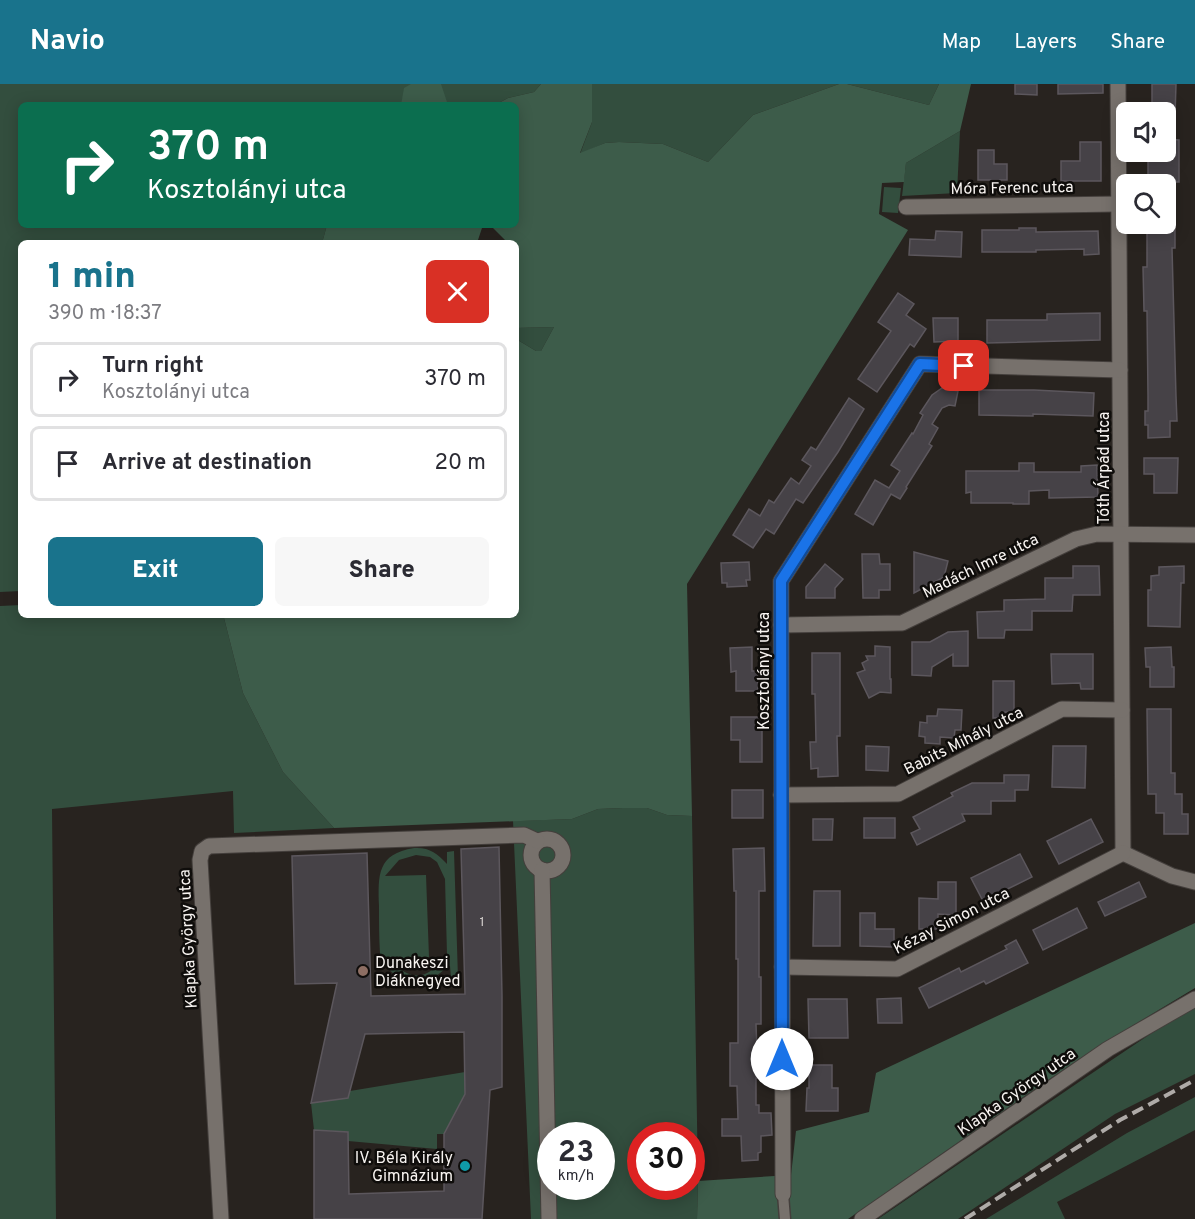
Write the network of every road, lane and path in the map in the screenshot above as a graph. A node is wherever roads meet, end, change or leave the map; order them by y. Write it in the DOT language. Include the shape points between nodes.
graph roads {
  1 [pos="1118,84"];
  2 [pos="1119,174"];
  3 [pos="1116,204"];
  4 [pos="906,207"];
  5 [pos="1119,234"];
  6 [pos="1120,370"];
  7 [pos="1121,535"];
  8 [pos="1195,535"];
  9 [pos="781,625"];
  10 [pos="1122,710"];
  11 [pos="781,795"];
  12 [pos="537,841"];
  13 [pos="1123,853"];
  14 [pos="542,870"];
  15 [pos="1195,882"];
  16 [pos="782,967"];
  17 [pos="1195,999"];
  18 [pos="783,1194"];
  19 [pos="221,1219"];
  20 [pos="549,1219"];
  21 [pos="785,1219"];
  22 [pos="862,1219"];
  1 -- 2 [label="street, Tóth Árpád utca"];
  3 -- 4 [label="street, Móra Ferenc utca"];
  5 -- 6 [label="street, Tóth Árpád utca"];
  6 -- 7 [label="street, Tóth Árpád utca"];
  6 -- 9 [label="street, Kosztolányi utca" via="920,364 781,581"];
  7 -- 8 [label="street, Madách Imre utca"];
  7 -- 9 [label="street, Madách Imre utca" via="1097,534 1076,540 902,623"];
  7 -- 10 [label="street, Tóth Árpád utca"];
  9 -- 11 [label="street, Kosztolányi utca"];
  10 -- 11 [label="street, Babits Mihály utca" via="1062,709 898,794"];
  10 -- 13 [label="street, Tóth Árpád utca"];
  11 -- 16 [label="street, Kosztolányi utca"];
  12 -- 14 [label="street" via="530,855 534,865"];
  12 -- 14 [label="street, Klapka György utca" via="553,839 563,852 558,867"];
  12 -- 19 [label="street, Klapka György utca" via="524,835 209,846 202,851"];
  13 -- 15 [label="street" via="1172,876"];
  13 -- 16 [label="street, Kézay Simon utca" via="897,969"];
  14 -- 20 [label="street"];
  16 -- 18 [label="street, Kosztolányi utca"];
  17 -- 22 [label="street, Klapka György utca" via="1108,1049"];
  18 -- 21 [label="street, Kosztolányi utca"];
}
